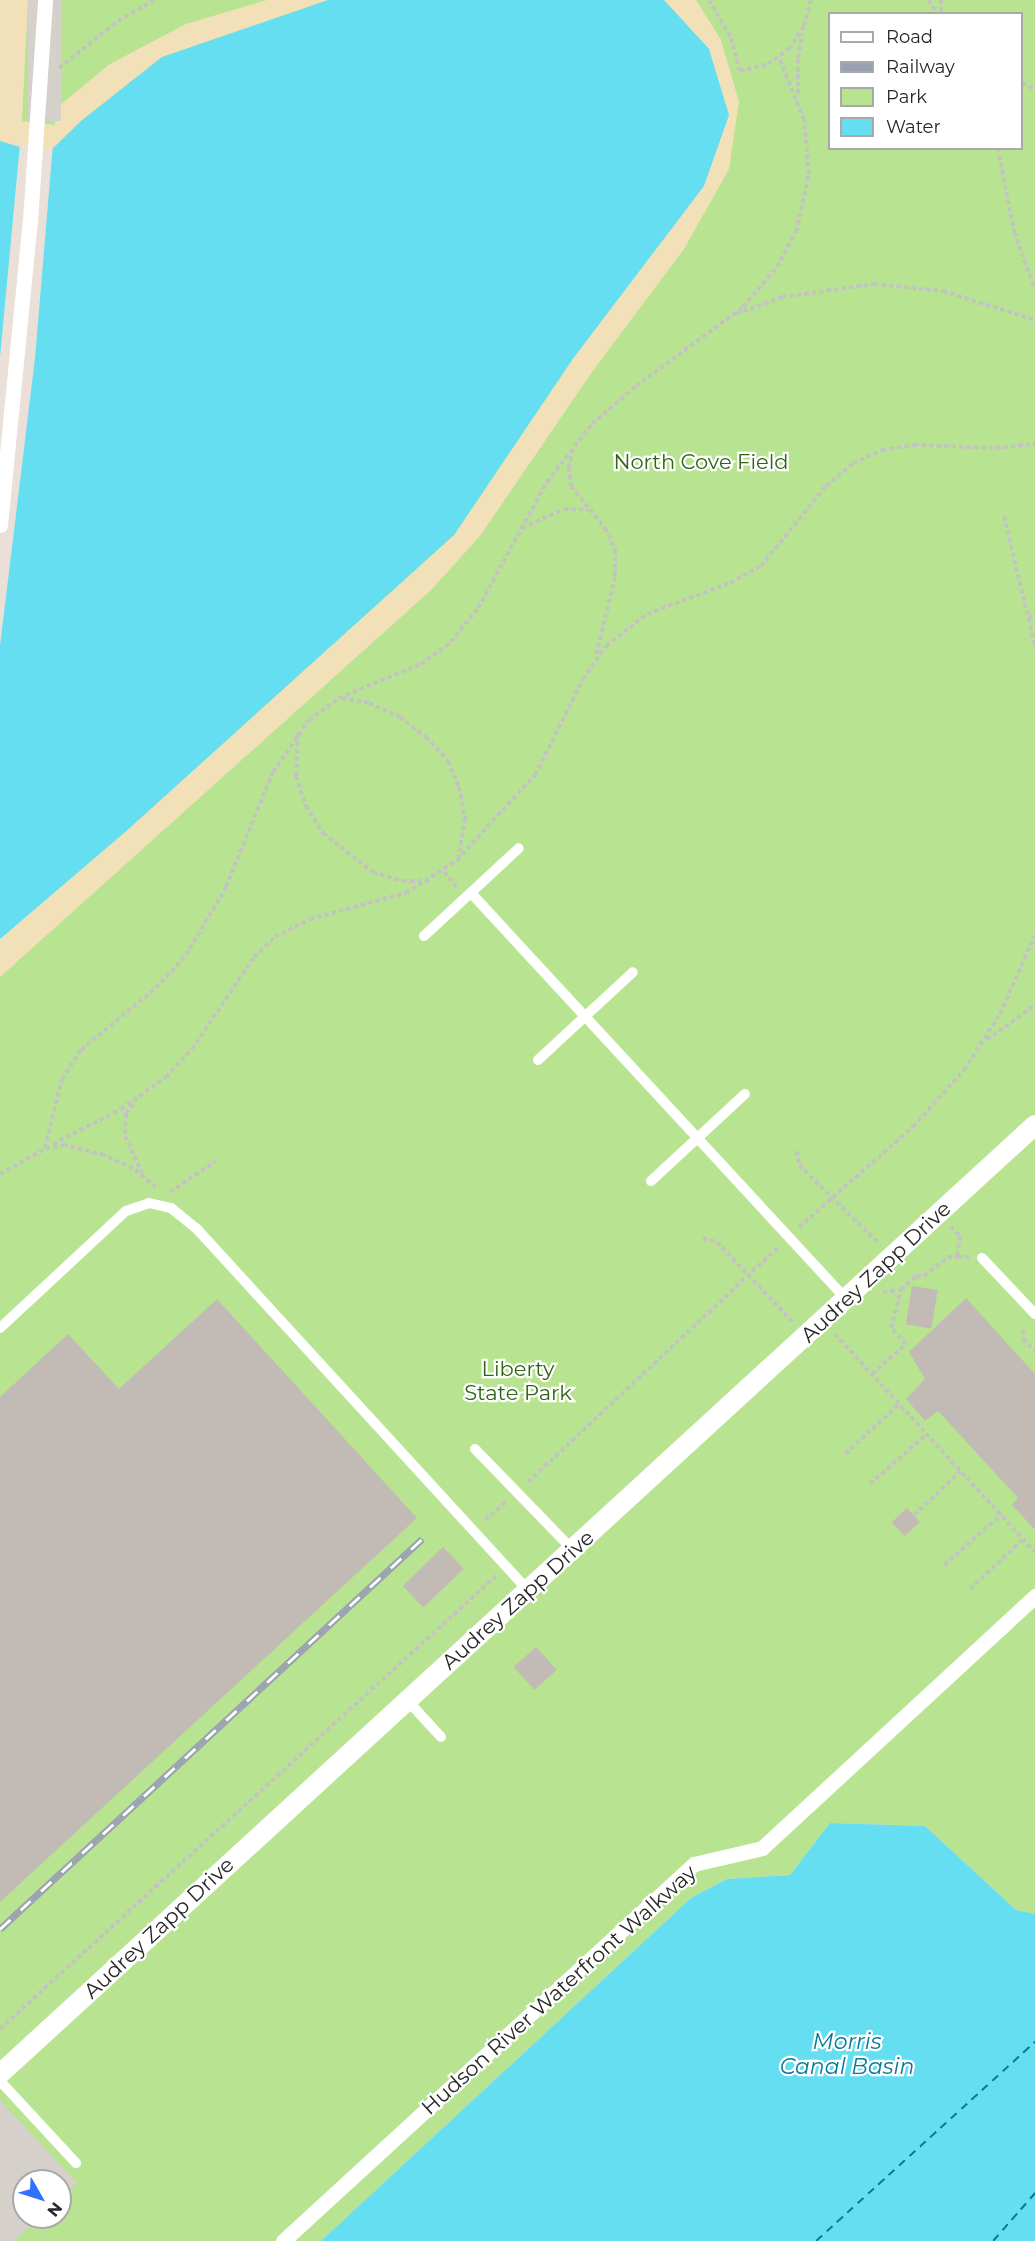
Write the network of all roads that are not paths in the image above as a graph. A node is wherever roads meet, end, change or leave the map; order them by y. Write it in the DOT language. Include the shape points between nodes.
graph roads {
  1 [pos="45,0"];
  2 [pos="0,525"];
  3 [pos="519,848"];
  4 [pos="471,893"];
  5 [pos="424,936"];
  6 [pos="633,972"];
  7 [pos="585,1016"];
  8 [pos="538,1060"];
  9 [pos="745,1094"];
  10 [pos="1035,1125"];
  11 [pos="697,1138"];
  12 [pos="651,1181"];
  13 [pos="982,1258"];
  14 [pos="846,1299"];
  15 [pos="1035,1314"];
  16 [pos="0,1328"];
  17 [pos="475,1449"];
  18 [pos="574,1552"];
  19 [pos="529,1591"];
  20 [pos="1035,1596"];
  21 [pos="407,1700"];
  22 [pos="441,1737"];
  23 [pos="0,2074"];
  24 [pos="0,2081"];
  25 [pos="76,2163"];
  26 [pos="283,2241"];
  1 -- 2 [label="street" via="38,123"];
  3 -- 4 [label="lane"];
  4 -- 5 [label="lane"];
  4 -- 7 [label="lane"];
  6 -- 7 [label="lane"];
  7 -- 8 [label="lane"];
  7 -- 11 [label="lane"];
  9 -- 11 [label="lane"];
  10 -- 14 [label="street, Audrey Zapp Drive"];
  11 -- 12 [label="lane"];
  11 -- 14 [label="lane"];
  13 -- 15 [label="lane"];
  14 -- 18 [label="street, Audrey Zapp Drive" via="829,1327 806,1336"];
  16 -- 19 [label="lane" via="126,1211 149,1203 181,1214"];
  17 -- 18 [label="lane"];
  18 -- 19 [label="street, Audrey Zapp Drive"];
  19 -- 21 [label="street, Audrey Zapp Drive"];
  20 -- 26 [label="street, Hudson River Waterfront Walkway" via="762,1848 694,1864"];
  21 -- 22 [label="lane"];
  21 -- 23 [label="street, Audrey Zapp Drive"];
  24 -- 25 [label="lane"];
}
